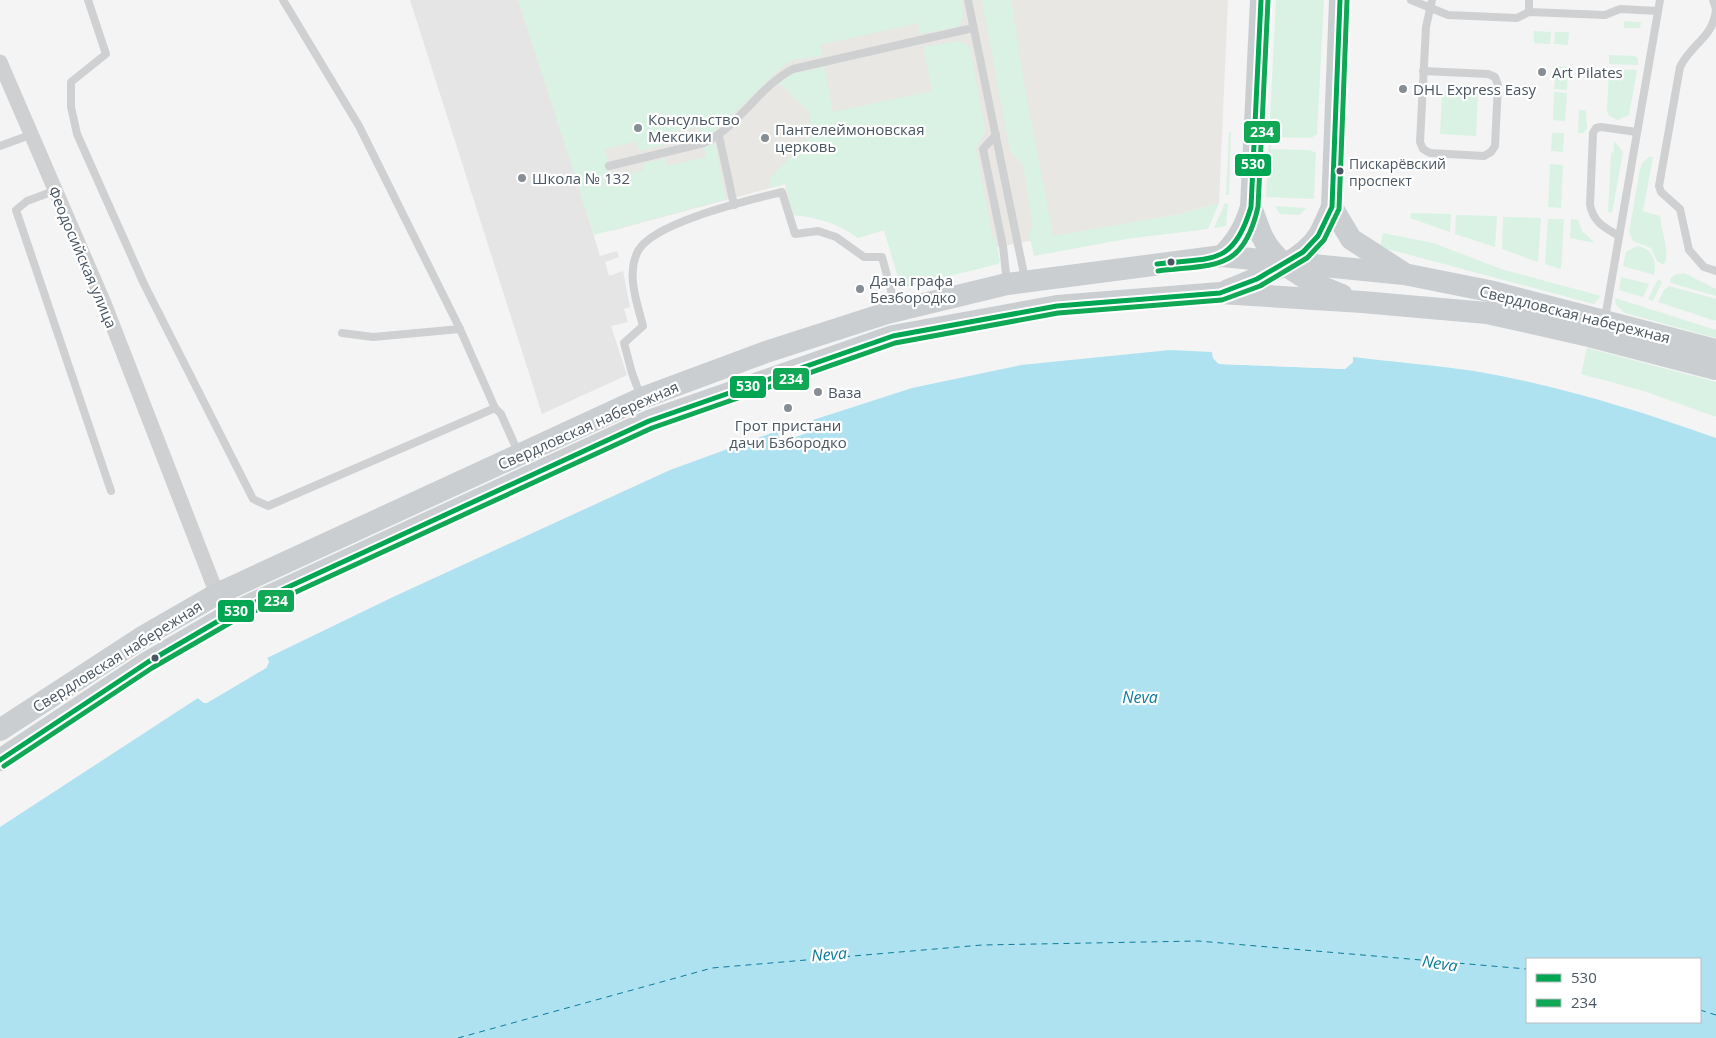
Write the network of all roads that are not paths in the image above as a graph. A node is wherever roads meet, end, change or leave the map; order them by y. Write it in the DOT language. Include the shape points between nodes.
graph roads {
  1 [pos="88,0"];
  2 [pos="283,0"];
  3 [pos="968,0"];
  4 [pos="1261,0"];
  5 [pos="1340,0"];
  6 [pos="1411,0"];
  7 [pos="1432,0"];
  8 [pos="1530,0"];
  9 [pos="1660,0"];
  10 [pos="1713,0"];
  11 [pos="1430,10"];
  12 [pos="1658,11"];
  13 [pos="1716,11"];
  14 [pos="1529,12"];
  15 [pos="973,28"];
  16 [pos="0,62"];
  17 [pos="1424,71"];
  18 [pos="1637,132"];
  19 [pos="30,135"];
  20 [pos="996,135"];
  21 [pos="719,136"];
  22 [pos="0,146"];
  23 [pos="609,166"];
  24 [pos="54,191"];
  25 [pos="734,205"];
  26 [pos="1252,207"];
  27 [pos="1332,207"];
  28 [pos="1619,236"];
  29 [pos="1222,256"];
  30 [pos="1285,263"];
  31 [pos="1716,271"];
  32 [pos="1404,274"];
  33 [pos="1016,283"];
  34 [pos="1220,293"];
  35 [pos="1362,302"];
  36 [pos="897,311"];
  37 [pos="1605,320"];
  38 [pos="460,329"];
  39 [pos="342,333"];
  40 [pos="1716,350"];
  41 [pos="1716,369"];
  42 [pos="642,398"];
  43 [pos="495,408"];
  44 [pos="519,454"];
  45 [pos="110,491"];
  46 [pos="217,594"];
  47 [pos="0,730"];
  48 [pos="0,760"];
  1 -- 43 [label="lane" via="106,54 71,82 76,134 144,284 253,499 268,506"];
  2 -- 38 [label="lane" via="359,126"];
  3 -- 15 [label="lane"];
  4 -- 26 [label="main road"];
  5 -- 27 [label="main road"];
  6 -- 11 [label="lane"];
  7 -- 11 [label="lane"];
  8 -- 14 [label="lane"];
  9 -- 12 [label="lane"];
  10 -- 13 [label="lane"];
  11 -- 14 [label="lane" via="1448,15 1517,18"];
  11 -- 17 [label="lane"];
  12 -- 14 [label="lane" via="1620,9 1605,15"];
  12 -- 18 [label="lane"];
  13 -- 31 [label="lane" via="1714,25 1680,67 1659,186 1661,192 1680,209 1689,250 1704,267"];
  15 -- 20 [label="lane"];
  15 -- 21 [label="lane" via="792,69 772,83"];
  16 -- 19 [label="street, Феодосийская улица"];
  17 -- 17 [label="lane" via="1420,142 1423,149 1430,153 1484,156 1491,152 1495,146 1498,85 1495,77"];
  18 -- 28 [label="lane"];
  18 -- 28 [label="lane" via="1601,127 1593,133 1590,205 1600,225"];
  19 -- 22 [label="lane"];
  19 -- 24 [label="street, Феодосийская улица"];
  20 -- 33 [label="lane"];
  20 -- 33 [label="lane" via="982,149 1003,246"];
  21 -- 23 [label="lane" via="704,143"];
  21 -- 25 [label="lane"];
  24 -- 45 [label="lane" via="27,201 16,210"];
  24 -- 46 [label="street, Феодосийская улица" via="104,303"];
  25 -- 36 [label="lane" via="782,192 795,234 818,232 836,237 864,257 882,257"];
  25 -- 42 [label="lane" via="670,226 650,238 638,251 632,276 643,326 624,343"];
  26 -- 29 [label="main road" via="1245,228"];
  26 -- 30 [label="main road" via="1263,238"];
  27 -- 30 [label="main road" via="1318,236 1303,252"];
  27 -- 32 [label="main road" via="1351,239"];
  28 -- 37 [label="lane"];
  29 -- 30 [label="main road, Свердловская набережная"];
  29 -- 33 [label="main road, Свердловская набережная"];
  30 -- 32 [label="main road, Свердловская набережная"];
  30 -- 34 [label="main road, Свердловская набережная"];
  30 -- 35 [label="main road, Свердловская набережная" via="1304,278"];
  32 -- 37 [label="main road, Свердловская набережная"];
  33 -- 36 [label="main road, Свердловская набережная"];
  34 -- 35 [label="main road, Свердловская набережная"];
  34 -- 48 [label="main road, Свердловская набережная" via="1057,306 893,336 649,421 232,613 148,662"];
  35 -- 41 [label="main road, Свердловская набережная" via="1486,313"];
  36 -- 42 [label="main road, Свердловская набережная" via="770,351"];
  37 -- 40 [label="main road, Свердловская набережная"];
  38 -- 39 [label="lane" via="373,337"];
  38 -- 43 [label="lane"];
  42 -- 44 [label="main road, Свердловская набережная"];
  43 -- 44 [label="lane" via="501,414"];
  44 -- 46 [label="main road, Свердловская набережная"];
  46 -- 47 [label="main road, Свердловская набережная" via="144,636"];
}
